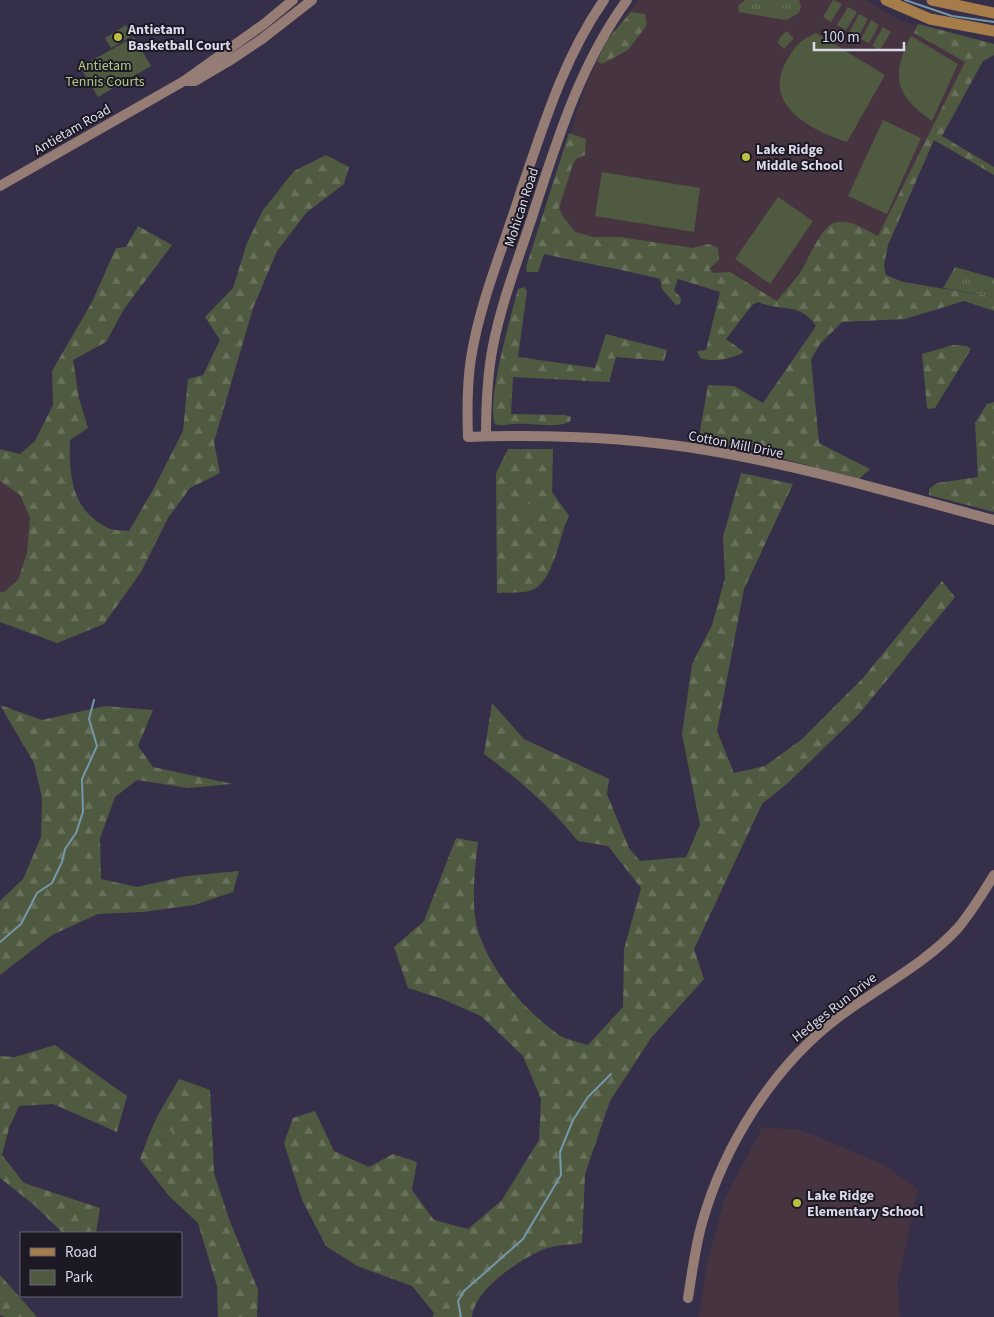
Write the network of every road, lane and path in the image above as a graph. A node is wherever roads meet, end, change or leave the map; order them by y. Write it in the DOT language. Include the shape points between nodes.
graph roads {
  1 [pos="294,0"];
  2 [pos="312,0"];
  3 [pos="604,0"];
  4 [pos="627,0"];
  5 [pos="886,0"];
  6 [pos="932,0"];
  7 [pos="994,13"];
  8 [pos="994,31"];
  9 [pos="184,81"];
  10 [pos="0,186"];
  11 [pos="486,436"];
  12 [pos="468,437"];
  13 [pos="994,520"];
  14 [pos="994,875"];
  15 [pos="688,1298"];
  1 -- 9 [label="street, Antietam Road"];
  2 -- 9 [label="street, Antietam Road" via="229,61 195,82"];
  3 -- 12 [label="street, Mohican Road" via="562,76 490,287 472,357 467,398"];
  4 -- 11 [label="street, Mohican Road" via="604,33 571,101 538,200 494,339 486,392"];
  5 -- 8 [label="main road" via="930,18"];
  6 -- 7 [label="main road"];
  9 -- 10 [label="street, Antietam Road"];
  11 -- 12 [label="street, Cotton Mill Drive"];
  11 -- 13 [label="street, Cotton Mill Drive" via="590,438 705,450 766,462"];
  14 -- 15 [label="street, Hedges Run Drive" via="971,912 944,941 816,1035 791,1059 766,1091 713,1188 696,1247"];
}
